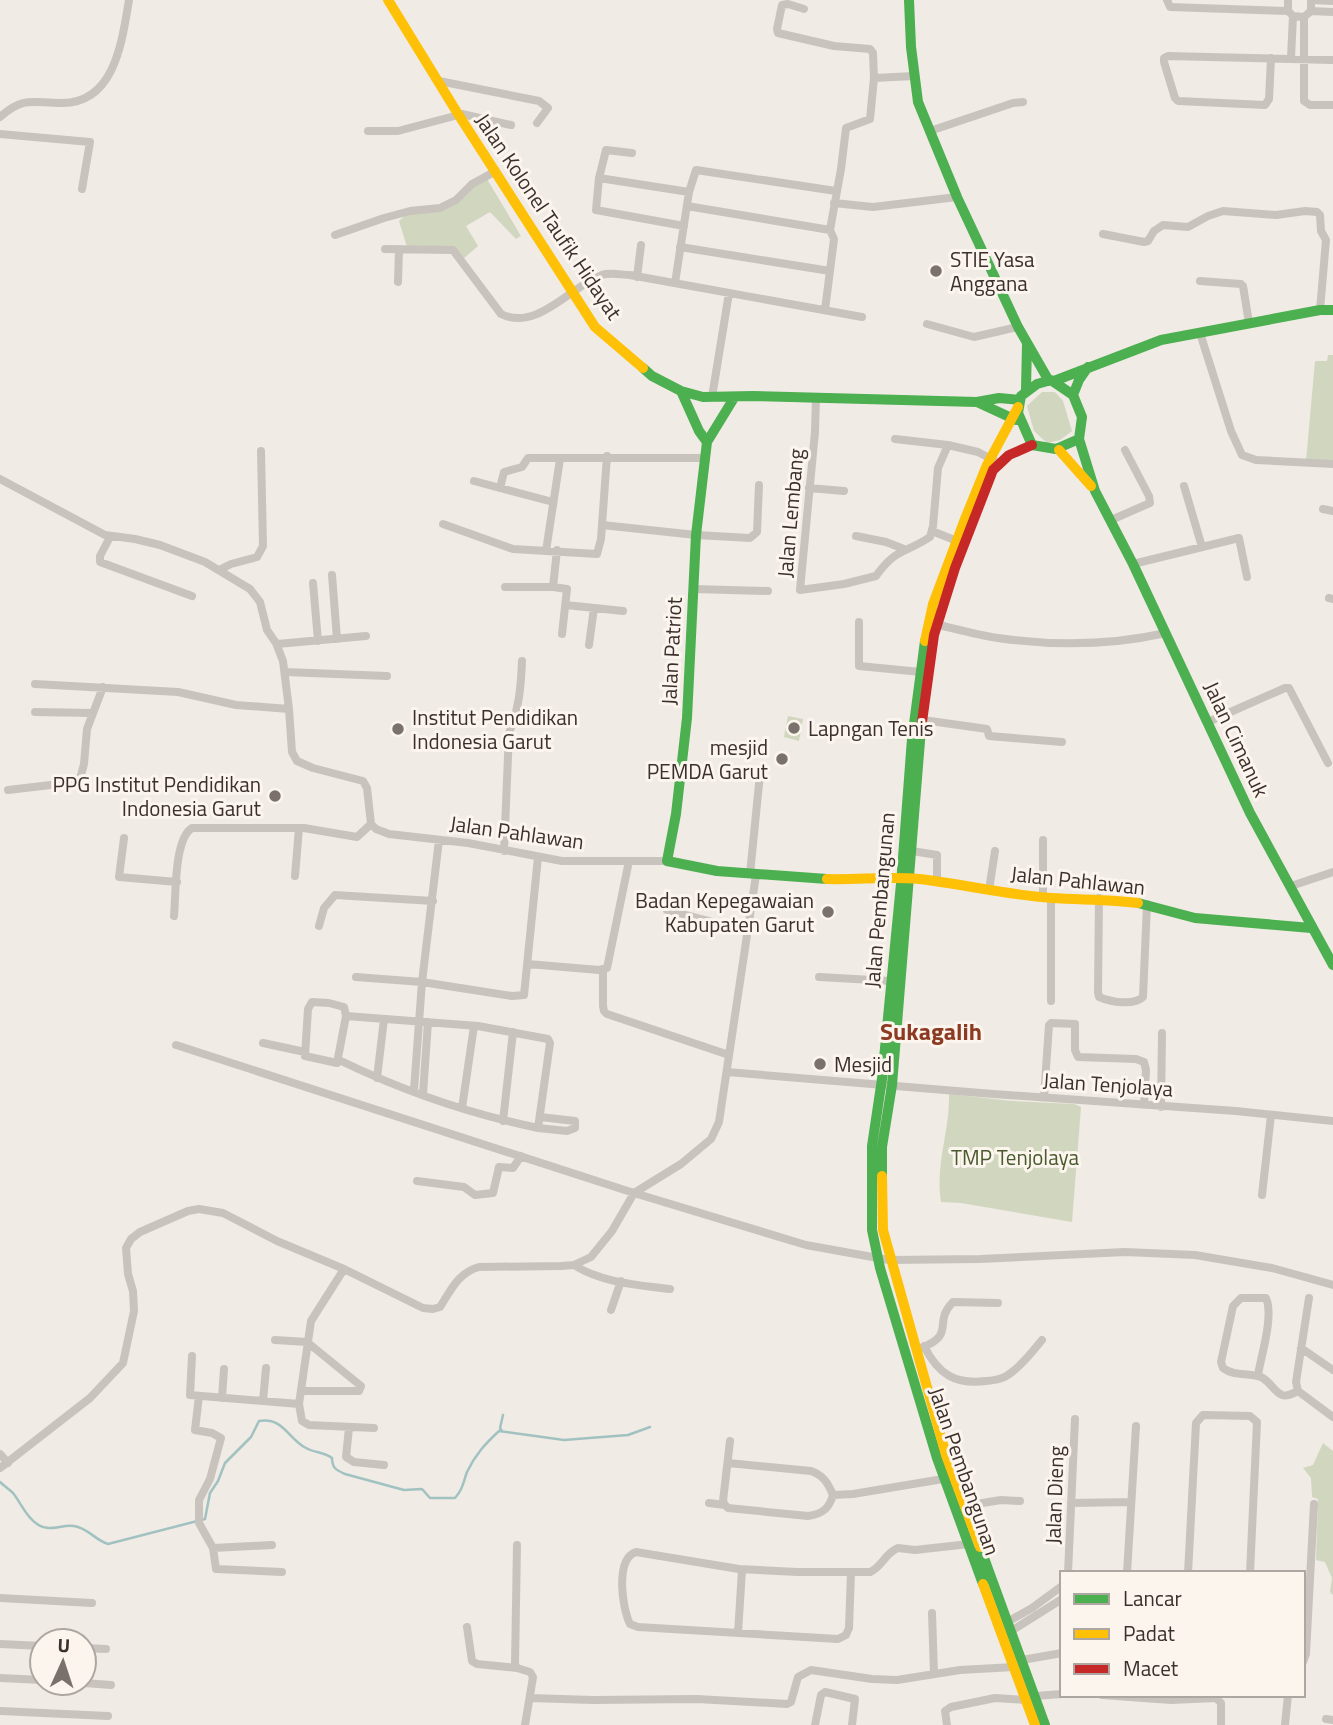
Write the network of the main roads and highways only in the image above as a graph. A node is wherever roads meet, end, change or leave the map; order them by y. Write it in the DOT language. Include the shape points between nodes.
graph roads {
  1 [pos="388,0"];
  2 [pos="909,0"];
  3 [pos="1333,310"];
  4 [pos="1027,344"];
  5 [pos="1088,366"];
  6 [pos="1052,381"];
  7 [pos="1027,389"];
  8 [pos="681,391"];
  9 [pos="1073,395"];
  10 [pos="734,398"];
  11 [pos="977,402"];
  12 [pos="1019,403"];
  13 [pos="1015,420"];
  14 [pos="1079,439"];
  15 [pos="707,442"];
  16 [pos="1032,445"];
  17 [pos="999,447"];
  18 [pos="1059,450"];
  19 [pos="1009,455"];
  20 [pos="995,461"];
  21 [pos="1095,491"];
  22 [pos="933,624"];
  23 [pos="920,726"];
  24 [pos="667,861"];
  25 [pos="905,878"];
  26 [pos="1311,928"];
  27 [pos="1333,965"];
  28 [pos="886,1085"];
  29 [pos="884,1260"];
  30 [pos="950,1478"];
  31 [pos="1006,1629"];
  32 [pos="1031,1698"];
  33 [pos="1035,1725"];
  34 [pos="1045,1725"];
  1 -- 8 [label="main road, Jalan Kolonel Taufik Hidayat" via="595,327 652,376"];
  2 -- 4 [label="main road" via="918,102"];
  3 -- 5 [label="main road" via="1161,340"];
  4 -- 6 [label="main road"];
  4 -- 7 [label="main road"];
  5 -- 6 [label="main road"];
  5 -- 9 [label="main road"];
  6 -- 7 [label="main road"];
  6 -- 9 [label="main road"];
  7 -- 12 [label="main road"];
  8 -- 10 [label="main road, Jalan Kolonel Taufik Hidayat"];
  8 -- 15 [label="main road"];
  9 -- 14 [label="main road" via="1082,417"];
  10 -- 11 [label="main road, Jalan Kolonel Taufik Hidayat"];
  10 -- 15 [label="main road, Jalan Patriot"];
  11 -- 12 [label="main road, Jalan Kolonel Taufik Hidayat" via="999,398"];
  11 -- 13 [label="main road"];
  12 -- 13 [label="main road"];
  13 -- 16 [label="main road"];
  13 -- 17 [label="main road, Jalan Pembangunan"];
  14 -- 18 [label="main road"];
  14 -- 21 [label="main road"];
  15 -- 24 [label="main road, Jalan Patriot" via="696,535 687,718"];
  16 -- 18 [label="main road"];
  16 -- 19 [label="main road, Jalan Pembangunan"];
  17 -- 19 [label="main road"];
  17 -- 20 [label="main road, Jalan Pembangunan"];
  18 -- 21 [label="main road"];
  19 -- 20 [label="main road, Jalan Pembangunan"];
  20 -- 22 [label="main road, Jalan Pembangunan" via="988,466"];
  21 -- 26 [label="main road, Jalan Cimanuk" via="1250,813"];
  22 -- 23 [label="main road, Jalan Pembangunan"];
  22 -- 23 [label="main road, Jalan Pembangunan" via="921,673"];
  23 -- 25 [label="main road, Jalan Pembangunan"];
  24 -- 25 [label="main road, Jalan Pahlawan" via="753,874"];
  25 -- 26 [label="main road, Jalan Pahlawan" via="1047,897 1147,904 1195,918"];
  25 -- 28 [label="main road, Jalan Pembangunan"];
  25 -- 28 [label="main road, Jalan Pembangunan" via="891,981"];
  26 -- 27 [label="main road, Jalan Cimanuk"];
  28 -- 29 [label="main road, Jalan Pembangunan" via="872,1146 872,1230"];
  29 -- 30 [label="main road, Jalan Pembangunan"];
  29 -- 30 [label="main road, Jalan Pembangunan" via="920,1348"];
  30 -- 31 [label="main road, Jalan Pembangunan" via="970,1544"];
  30 -- 31 [label="main road, Jalan Pembangunan"];
  31 -- 32 [label="main road, Jalan Pembangunan"];
  32 -- 33 [label="main road, Jalan Pembangunan"];
  32 -- 34 [label="main road, Jalan Pembangunan"];
}
